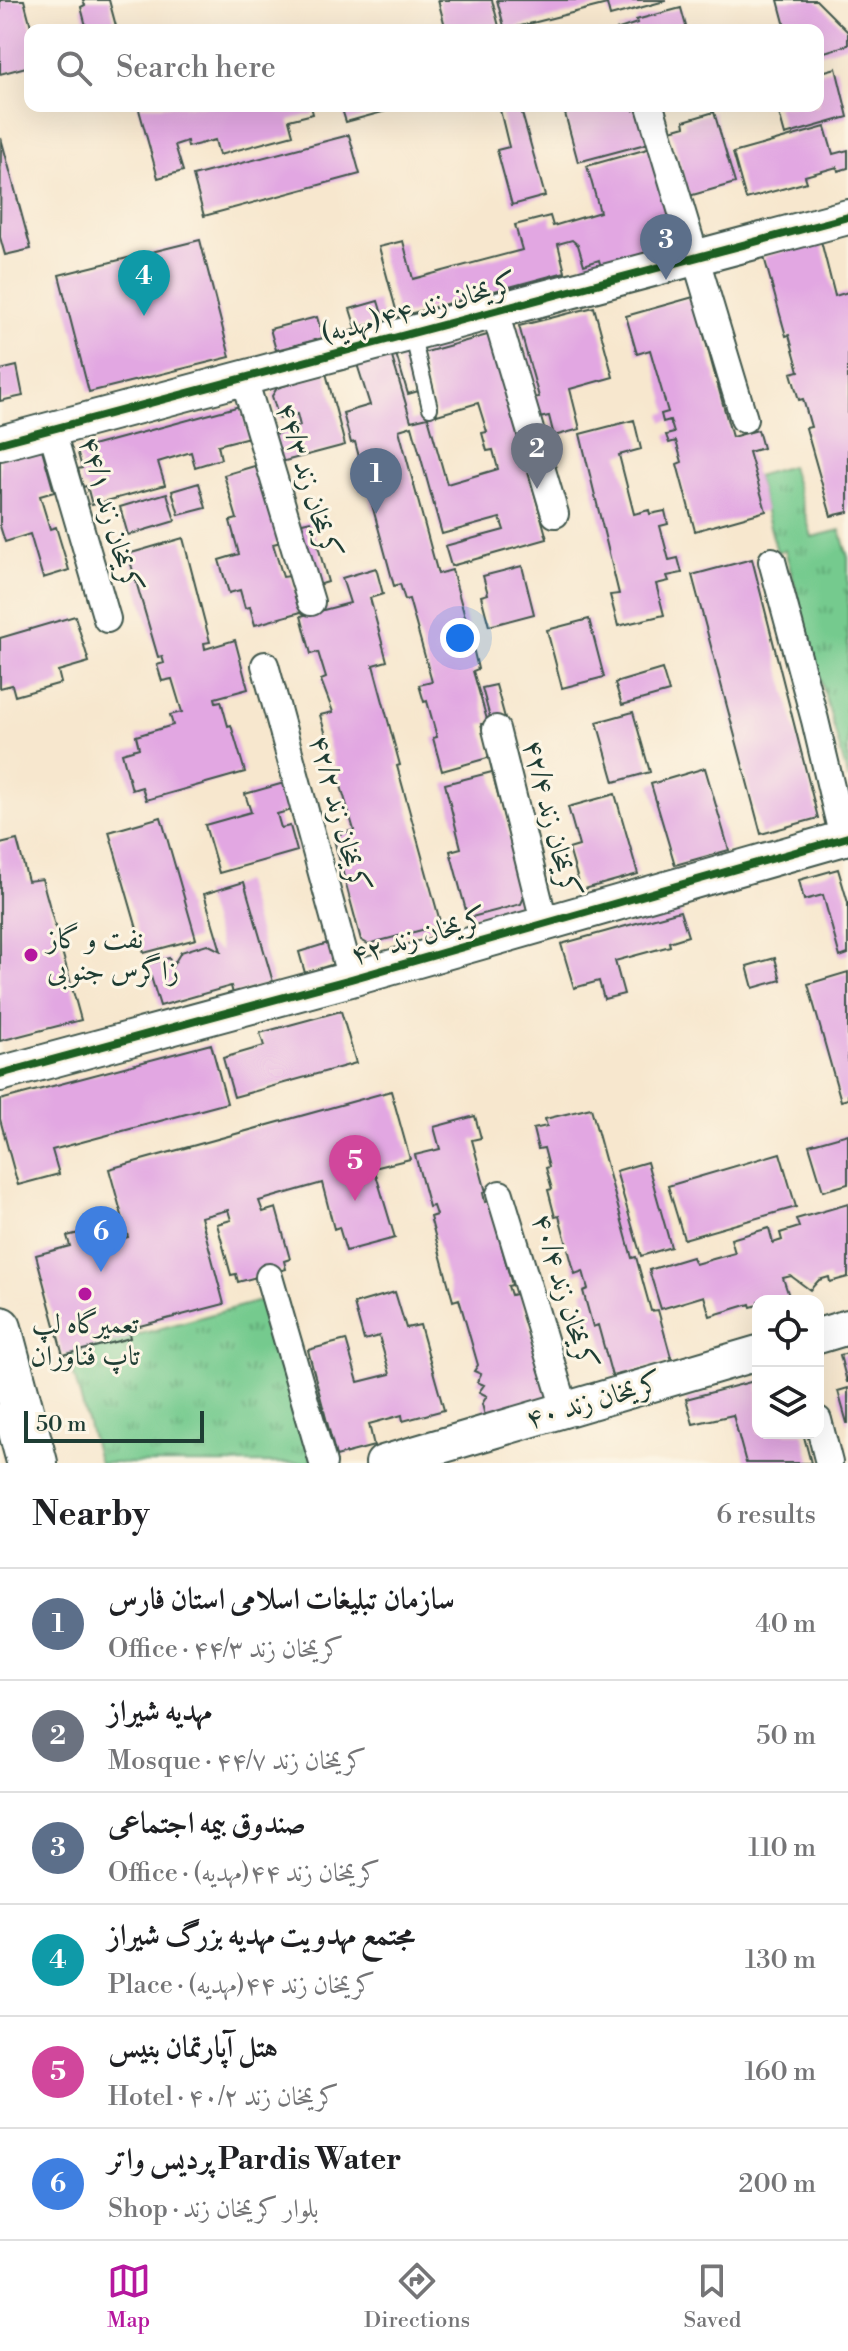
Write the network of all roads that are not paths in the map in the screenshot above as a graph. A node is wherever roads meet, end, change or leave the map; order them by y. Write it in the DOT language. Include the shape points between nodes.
graph roads {
  1 [pos="652,112"];
  2 [pos="848,217"];
  3 [pos="695,259"];
  4 [pos="495,312"];
  5 [pos="412,333"];
  6 [pos="244,379"];
  7 [pos="430,408"];
  8 [pos="744,419"];
  9 [pos="51,428"];
  10 [pos="0,443"];
  11 [pos="555,514"];
  12 [pos="772,561"];
  13 [pos="311,602"];
  14 [pos="107,619"];
  15 [pos="265,665"];
  16 [pos="496,729"];
  17 [pos="845,838"];
  18 [pos="545,925"];
  19 [pos="351,979"];
  20 [pos="0,1074"];
  21 [pos="500,1194"];
  22 [pos="269,1277"];
  23 [pos="848,1327"];
  24 [pos="0,1328"];
  25 [pos="824,1334"];
  26 [pos="752,1355"];
  27 [pos="565,1409"];
  28 [pos="0,1411"];
  29 [pos="823,1439"];
  30 [pos="14,1463"];
  31 [pos="36,1463"];
  32 [pos="323,1463"];
  33 [pos="383,1463"];
  34 [pos="829,1463"];
  1 -- 3 [label="street"];
  2 -- 3 [label="street, کریمخان زند ۴۴(مهدیه)"];
  3 -- 4 [label="street, کریمخان زند ۴۴(مهدیه)"];
  3 -- 8 [label="street"];
  4 -- 5 [label="street, کریمخان زند ۴۴(مهدیه)"];
  4 -- 11 [label="street"];
  5 -- 6 [label="street, کریمخان زند ۴۴(مهدیه)"];
  5 -- 7 [label="lane"];
  6 -- 9 [label="street, کریمخان زند ۴۴(مهدیه)"];
  6 -- 13 [label="street, کریمخان زند ۴۴/۳"];
  9 -- 10 [label="street, کریمخان زند ۴۴(مهدیه)"];
  9 -- 14 [label="street, کریمخان زند ۴۴/۱"];
  12 -- 17 [label="street"];
  15 -- 19 [label="street, کریمخان زند ۴۲/۲"];
  16 -- 18 [label="street, کریمخان زند ۴۲/۴"];
  17 -- 18 [label="street, کریمخان زند ۴۲"];
  18 -- 19 [label="street, کریمخان زند ۴۲"];
  19 -- 20 [label="street, کریمخان زند ۴۲"];
  21 -- 27 [label="street, کریمخان زند ۴۰/۴"];
  22 -- 32 [label="street"];
  23 -- 25 [label="street"];
  24 -- 31 [label="main road"];
  26 -- 27 [label="street, کریمخان زند ۴۰"];
  27 -- 33 [label="street, کریمخان زند ۴۰"];
  28 -- 30 [label="lane"];
  29 -- 34 [label="street"];
}
